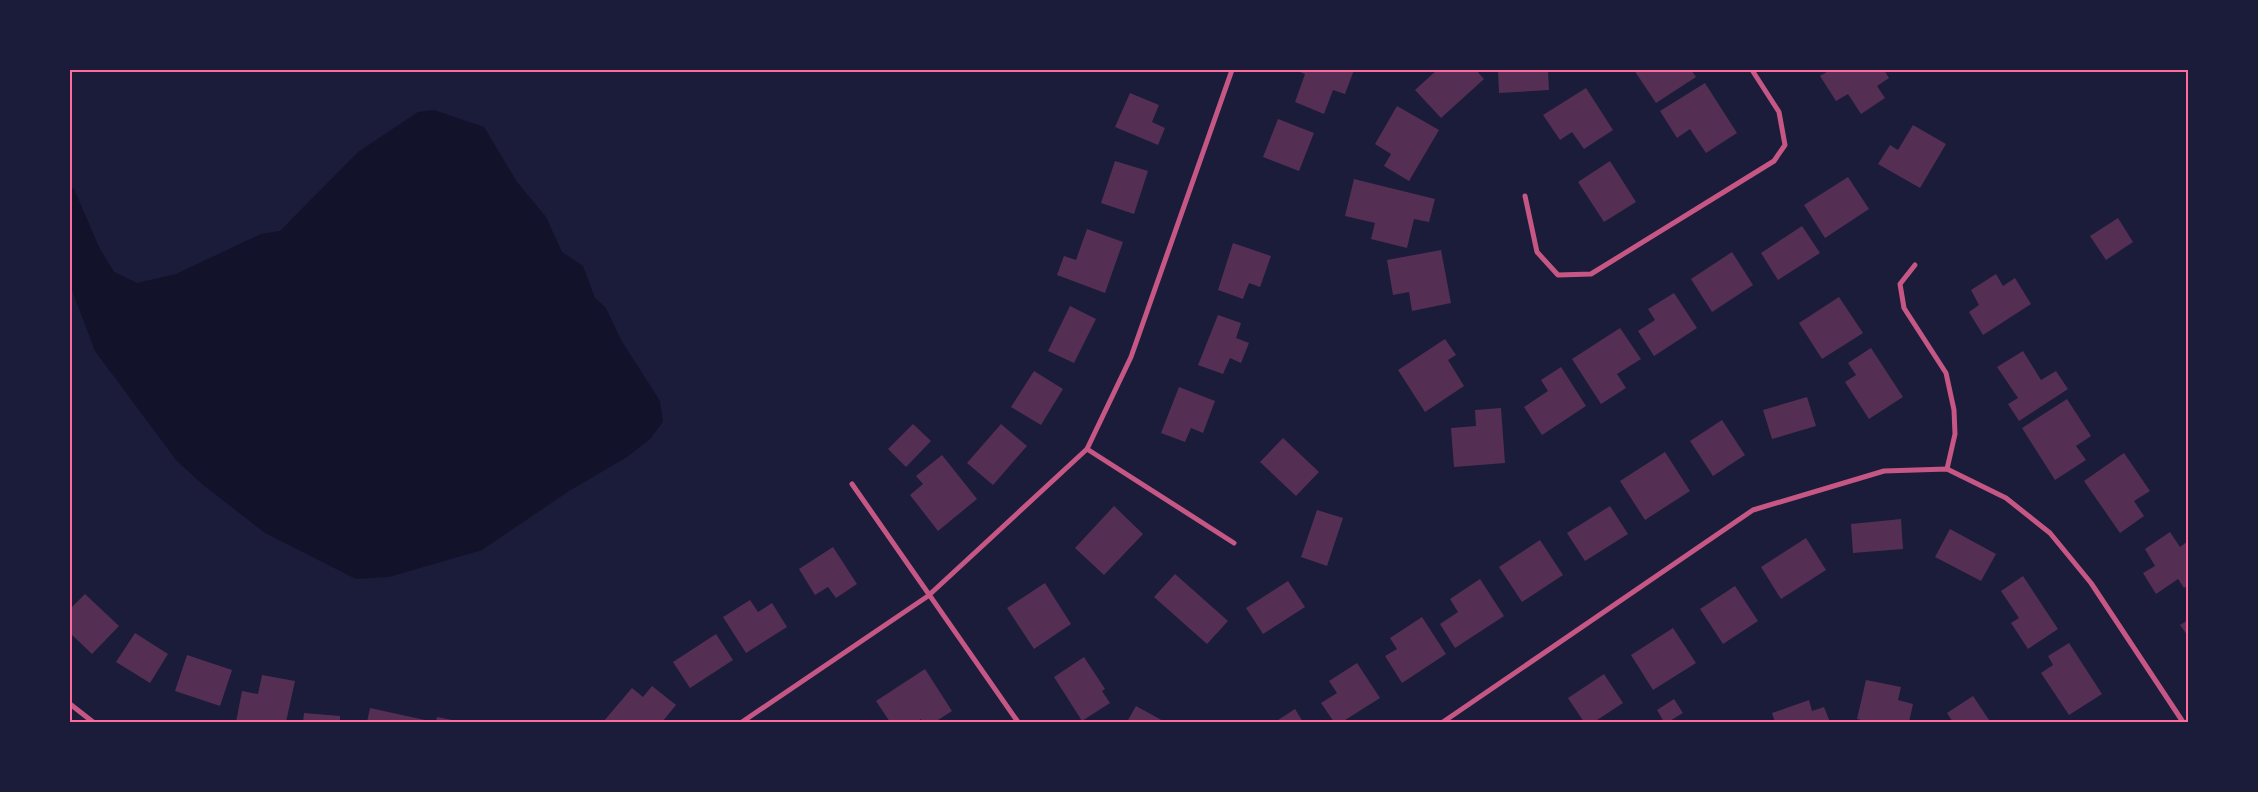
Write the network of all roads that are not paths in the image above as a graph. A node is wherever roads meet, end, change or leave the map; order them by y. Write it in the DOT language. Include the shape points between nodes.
graph roads {
  1 [pos="1232,70"];
  2 [pos="1752,70"];
  3 [pos="1525,196"];
  4 [pos="1915,265"];
  5 [pos="1087,449"];
  6 [pos="1947,469"];
  7 [pos="852,484"];
  8 [pos="1234,543"];
  9 [pos="928,596"];
  10 [pos="70,704"];
  11 [pos="93,722"];
  12 [pos="742,722"];
  13 [pos="1018,722"];
  14 [pos="1443,722"];
  15 [pos="2183,722"];
  1 -- 5 [label="street" via="1131,357"];
  2 -- 3 [label="street" via="1779,112 1785,145 1774,161 1591,274 1558,275 1537,252"];
  4 -- 6 [label="street" via="1900,284 1904,308 1946,373 1954,410 1955,434"];
  5 -- 8 [label="street"];
  5 -- 9 [label="street"];
  6 -- 14 [label="street" via="1884,471 1753,510"];
  6 -- 15 [label="street" via="2006,498 2050,533 2091,583"];
  7 -- 9 [label="street"];
  9 -- 12 [label="street"];
  9 -- 13 [label="street"];
  10 -- 11 [label="street"];
}
